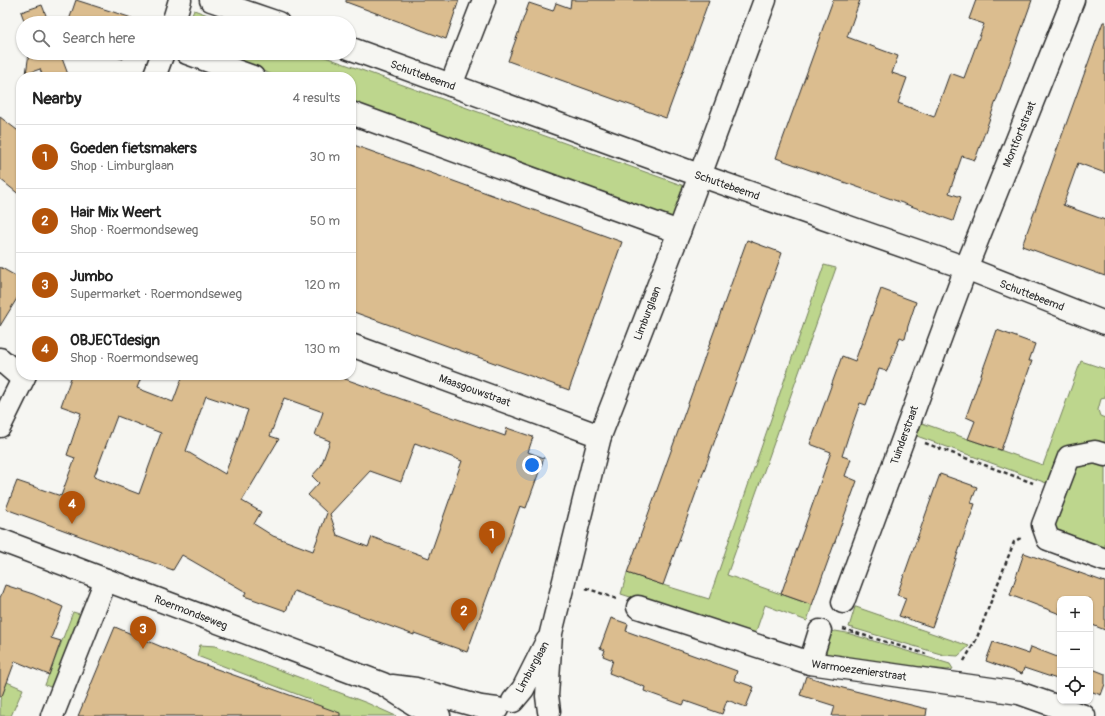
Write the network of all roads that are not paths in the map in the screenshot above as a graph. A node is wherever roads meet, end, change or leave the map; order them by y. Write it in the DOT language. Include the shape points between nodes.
graph roads {
  1 [pos="180,0"];
  2 [pos="211,0"];
  3 [pos="484,0"];
  4 [pos="765,0"];
  5 [pos="1073,0"];
  6 [pos="245,5"];
  7 [pos="175,16"];
  8 [pos="265,16"];
  9 [pos="356,51"];
  10 [pos="160,60"];
  11 [pos="206,60"];
  12 [pos="156,72"];
  13 [pos="239,72"];
  14 [pos="451,85"];
  15 [pos="356,115"];
  16 [pos="699,175"];
  17 [pos="679,232"];
  18 [pos="966,268"];
  19 [pos="1105,323"];
  20 [pos="356,347"];
  21 [pos="0,360"];
  22 [pos="16,371"];
  23 [pos="23,380"];
  24 [pos="0,426"];
  25 [pos="600,436"];
  26 [pos="1105,455"];
  27 [pos="0,540"];
  28 [pos="1105,560"];
  29 [pos="106,580"];
  30 [pos="843,602"];
  31 [pos="638,607"];
  32 [pos="820,631"];
  33 [pos="551,633"];
  34 [pos="810,663"];
  35 [pos="383,684"];
  36 [pos="500,709"];
  37 [pos="551,713"];
  38 [pos="52,716"];
  39 [pos="439,716"];
  40 [pos="1084,716"];
  1 -- 7 [label="street"];
  2 -- 6 [label="street"];
  3 -- 14 [label="street"];
  4 -- 16 [label="street, Limburglaan"];
  5 -- 18 [label="street, Montfortstraat"];
  6 -- 8 [label="street"];
  9 -- 14 [label="street, Schuttebeemd"];
  10 -- 12 [label="street"];
  11 -- 13 [label="street"];
  14 -- 16 [label="street, Schuttebeemd"];
  15 -- 17 [label="street"];
  16 -- 17 [label="street, Limburglaan"];
  16 -- 18 [label="street, Schuttebeemd"];
  17 -- 25 [label="street, Limburglaan"];
  18 -- 19 [label="street, Schuttebeemd"];
  18 -- 30 [label="street, Tuinderstraat"];
  20 -- 25 [label="street, Maasgouwstraat"];
  21 -- 22 [label="street"];
  23 -- 24 [label="street"];
  25 -- 33 [label="street, Limburglaan"];
  26 -- 28 [label="street" via="1095,452 1069,457 1043,525 1048,539"];
  27 -- 29 [label="street, Roermondseweg"];
  29 -- 35 [label="street, Roermondseweg"];
  29 -- 38 [label="street"];
  31 -- 34 [label="street, Warmoezenierstraat"];
  32 -- 34 [label="street"];
  33 -- 36 [label="street, Limburglaan" via="523,688"];
  33 -- 37 [label="street, Limburglaan" via="547,696"];
  34 -- 40 [label="street, Warmoezenierstraat" via="1018,693"];
  35 -- 36 [label="street, Roermondseweg" via="416,689 481,707"];
  35 -- 39 [label="street, Roermondseweg"];
  36 -- 37 [label="street, Roermondseweg" via="522,699 542,704"];
}
